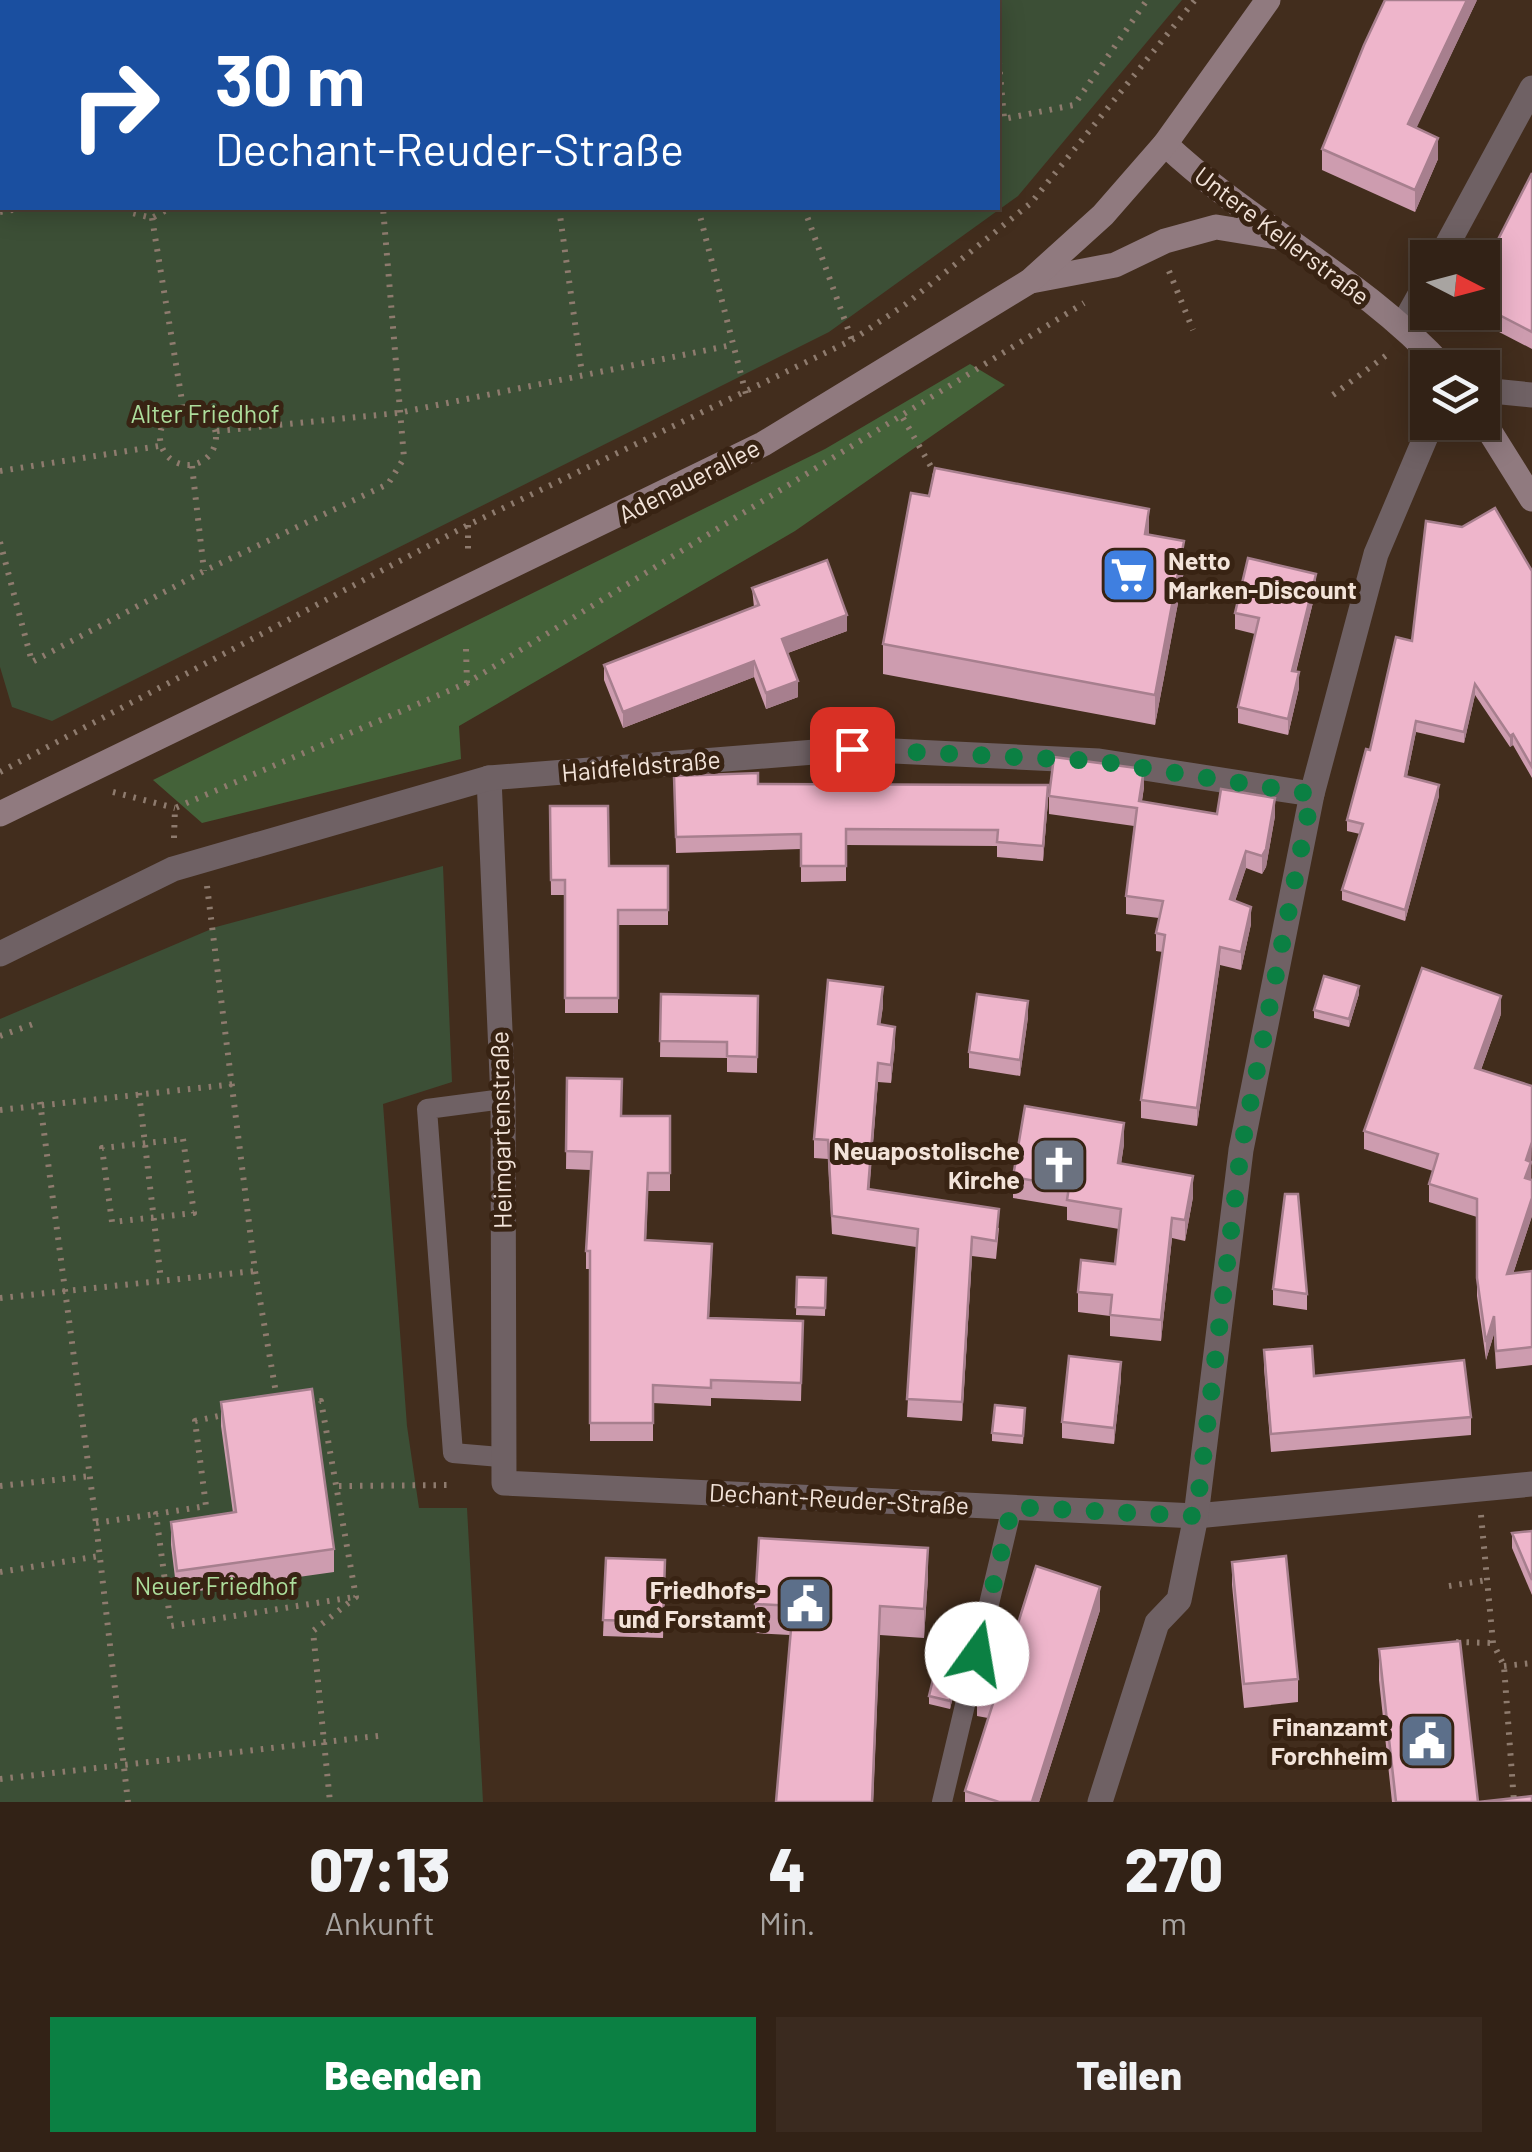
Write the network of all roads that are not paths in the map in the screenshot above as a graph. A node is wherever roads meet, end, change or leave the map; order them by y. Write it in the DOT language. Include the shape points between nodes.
graph roads {
  1 [pos="1268,0"];
  2 [pos="1532,88"];
  3 [pos="1165,144"];
  4 [pos="1287,239"];
  5 [pos="1450,240"];
  6 [pos="1030,282"];
  7 [pos="1410,312"];
  8 [pos="1403,325"];
  9 [pos="1427,350"];
  10 [pos="1500,392"];
  11 [pos="1532,395"];
  12 [pos="1424,440"];
  13 [pos="1495,440"];
  14 [pos="1532,499"];
  15 [pos="490,778"];
  16 [pos="1312,794"];
  17 [pos="0,814"];
  18 [pos="0,954"];
  19 [pos="503,1099"];
  20 [pos="502,1470"];
  21 [pos="1532,1484"];
  22 [pos="1012,1507"];
  23 [pos="1196,1516"];
  24 [pos="942,1802"];
  25 [pos="1100,1802"];
  1 -- 3 [label="main road, Adenauerallee"];
  2 -- 5 [label="street"];
  3 -- 4 [label="main road, Untere Kellerstraße" via="1219,193"];
  3 -- 6 [label="main road, Adenauerallee" via="1103,215"];
  4 -- 6 [label="main road" via="1216,227 1115,265"];
  4 -- 8 [label="main road, Untere Kellerstraße"];
  6 -- 17 [label="main road, Adenauerallee" via="763,444"];
  7 -- 8 [label="street"];
  8 -- 9 [label="main road, Untere Kellerstraße"];
  10 -- 11 [label="street"];
  12 -- 16 [label="street" via="1376,554"];
  13 -- 14 [label="main road"];
  15 -- 16 [label="street, Haidfeldstraße" via="852,749 1098,761"];
  15 -- 18 [label="street, Haidfeldstraße" via="172,869"];
  15 -- 19 [label="street, Heimgartenstraße"];
  16 -- 23 [label="street" via="1241,1150"];
  19 -- 20 [label="street, Heimgartenstraße"];
  19 -- 20 [label="lane" via="427,1109 453,1453"];
  20 -- 22 [label="street, Dechant-Reuder-Straße"];
  21 -- 23 [label="street, Dechant-Reuder-Straße"];
  22 -- 23 [label="street, Dechant-Reuder-Straße"];
  22 -- 24 [label="lane"];
  23 -- 25 [label="street" via="1179,1600 1157,1623"];
}
